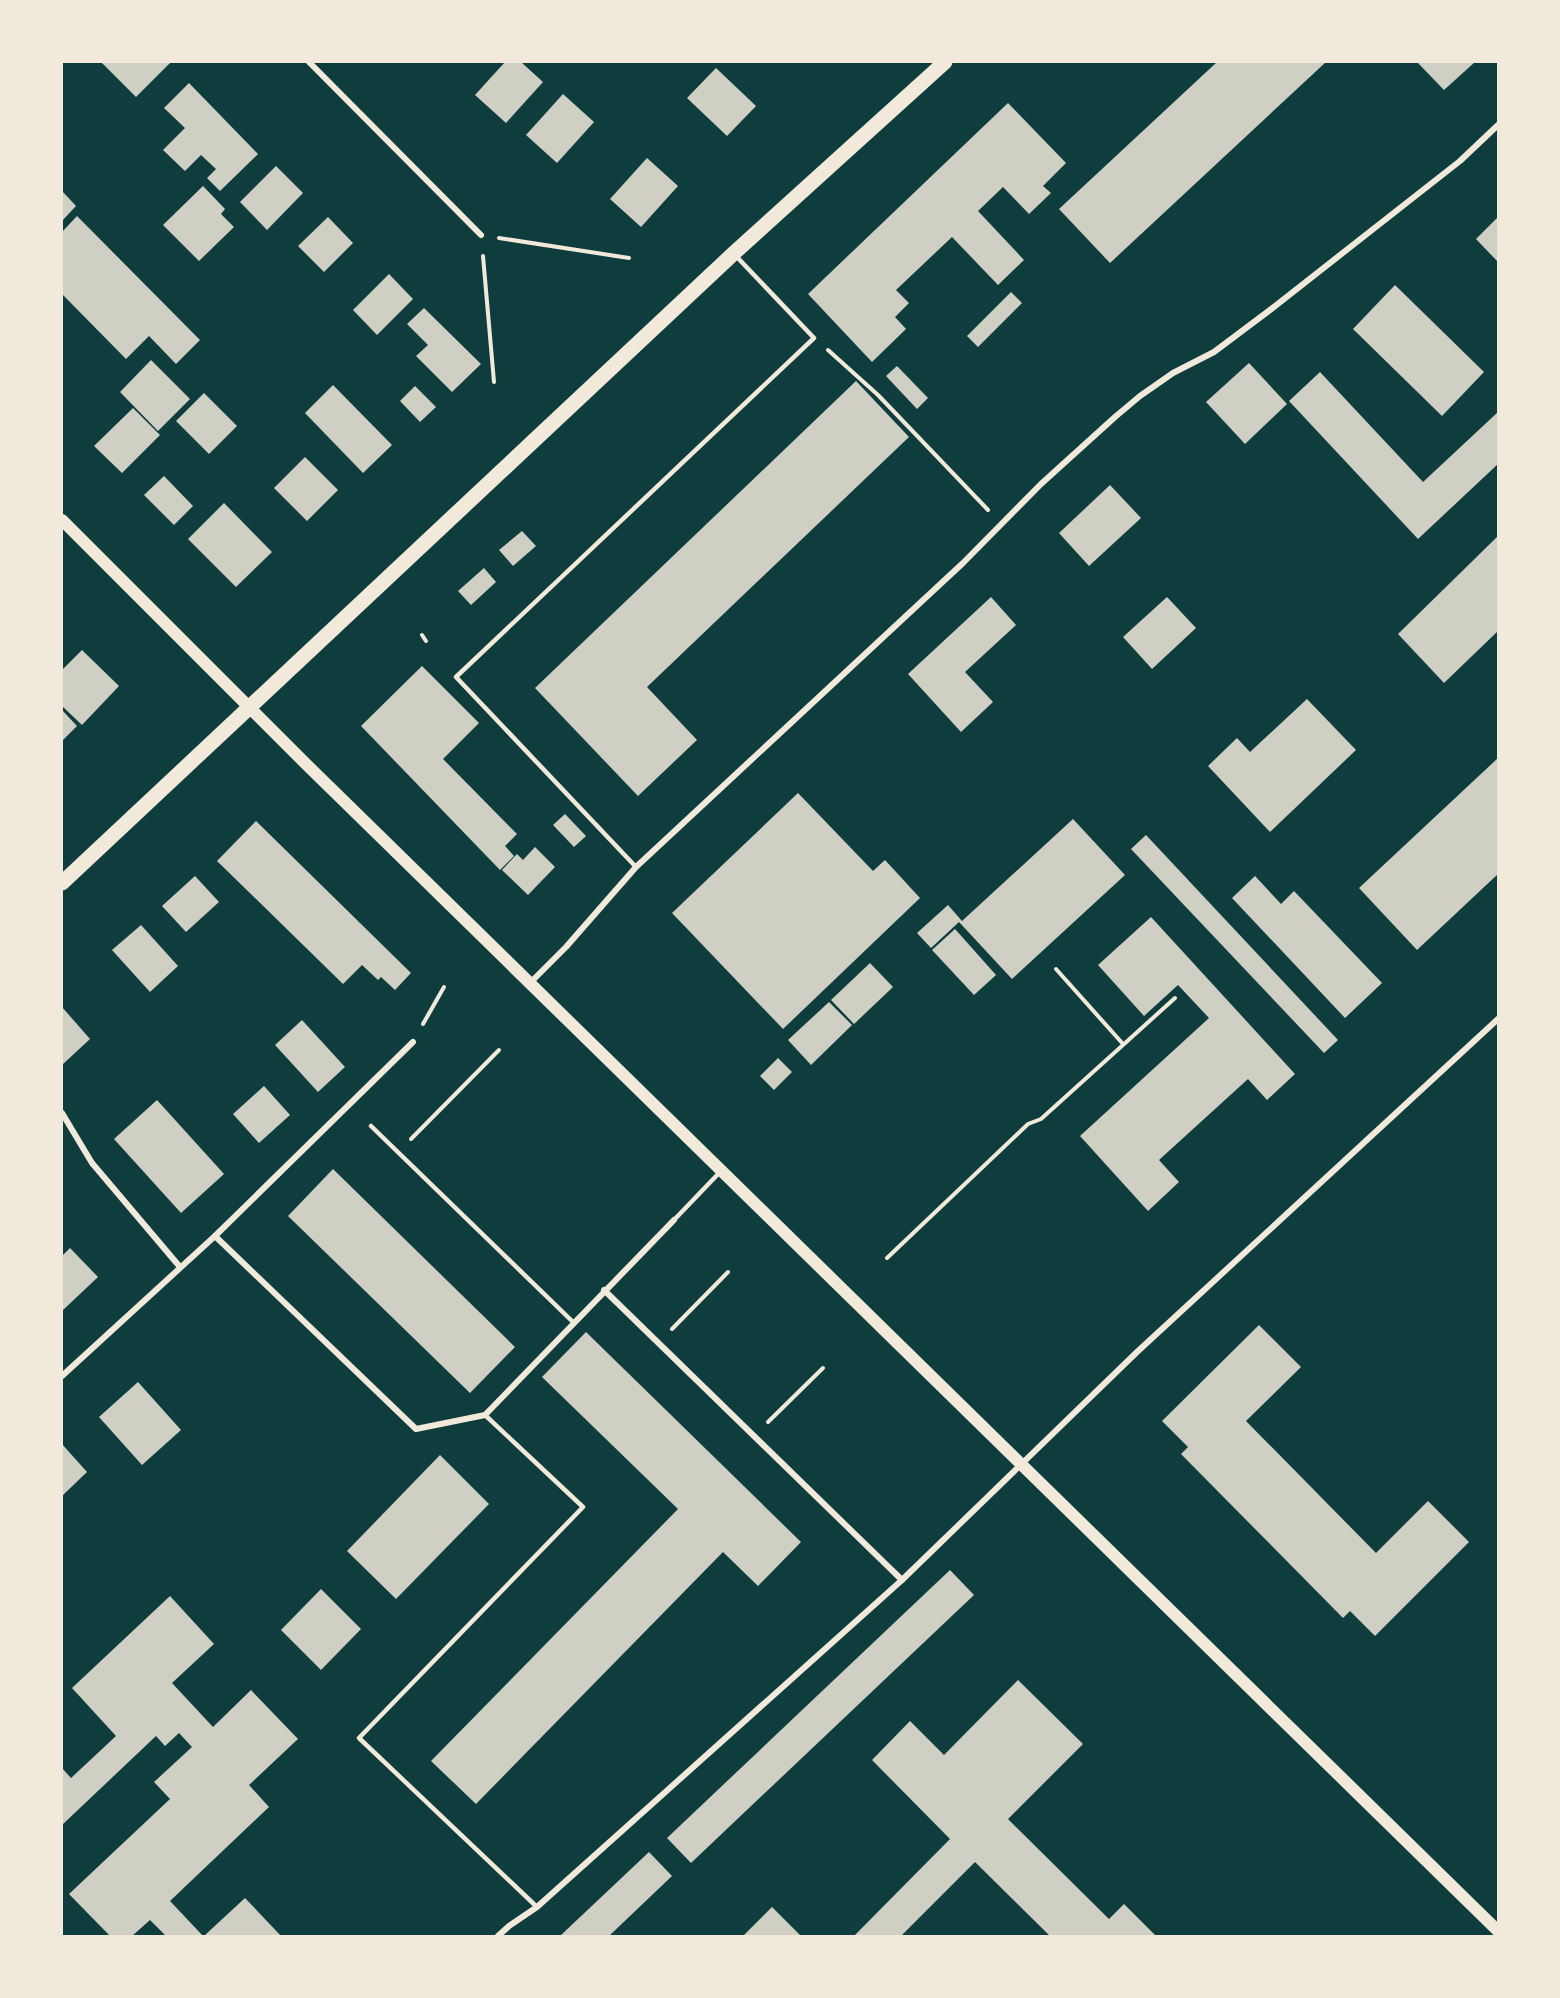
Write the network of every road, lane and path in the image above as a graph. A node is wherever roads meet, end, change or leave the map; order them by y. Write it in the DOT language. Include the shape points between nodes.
graph roads {
  1 [pos="309,62"];
  2 [pos="945,62"];
  3 [pos="1498,125"];
  4 [pos="481,235"];
  5 [pos="734,253"];
  6 [pos="629,258"];
  7 [pos="814,338"];
  8 [pos="494,382"];
  9 [pos="62,520"];
  10 [pos="1003,525"];
  11 [pos="423,635"];
  12 [pos="426,640"];
  13 [pos="251,708"];
  14 [pos="636,867"];
  15 [pos="62,883"];
  16 [pos="1056,969"];
  17 [pos="530,983"];
  18 [pos="444,987"];
  19 [pos="1175,998"];
  20 [pos="1498,1019"];
  21 [pos="413,1042"];
  22 [pos="1123,1044"];
  23 [pos="499,1050"];
  24 [pos="62,1113"];
  25 [pos="371,1126"];
  26 [pos="398,1153"];
  27 [pos="722,1170"];
  28 [pos="674,1220"];
  29 [pos="215,1236"];
  30 [pos="886,1258"];
  31 [pos="180,1267"];
  32 [pos="728,1272"];
  33 [pos="604,1290"];
  34 [pos="573,1322"];
  35 [pos="659,1343"];
  36 [pos="824,1368"];
  37 [pos="62,1376"];
  38 [pos="485,1415"];
  39 [pos="754,1436"];
  40 [pos="1020,1463"];
  41 [pos="902,1580"];
  42 [pos="537,1907"];
  43 [pos="1498,1931"];
  44 [pos="498,1936"];
  1 -- 4 [label="street"];
  2 -- 5 [label="main road"];
  3 -- 10 [label="street" via="1460,161 1270,310 1214,352 1140,396 1041,484"];
  4 -- 6 [label="path"];
  4 -- 8 [label="path"];
  5 -- 7 [label="lane"];
  5 -- 13 [label="main road"];
  7 -- 10 [label="path" via="878,395"];
  7 -- 14 [label="lane" via="456,677"];
  9 -- 13 [label="main road"];
  10 -- 14 [label="street"];
  11 -- 12 [label="path"];
  13 -- 15 [label="main road"];
  13 -- 17 [label="main road"];
  14 -- 17 [label="street"];
  16 -- 22 [label="path"];
  17 -- 27 [label="main road"];
  18 -- 21 [label="path"];
  19 -- 22 [label="path"];
  20 -- 40 [label="street"];
  21 -- 29 [label="street"];
  22 -- 30 [label="path" via="1041,1119 1028,1124"];
  23 -- 26 [label="path"];
  24 -- 31 [label="street" via="92,1163"];
  25 -- 26 [label="lane"];
  26 -- 34 [label="lane"];
  27 -- 28 [label="lane"];
  27 -- 40 [label="main road"];
  28 -- 33 [label="street"];
  29 -- 31 [label="street"];
  29 -- 38 [label="street" via="416,1429"];
  31 -- 37 [label="street"];
  32 -- 35 [label="path"];
  33 -- 34 [label="street"];
  33 -- 35 [label="street"];
  34 -- 38 [label="street"];
  35 -- 39 [label="street"];
  36 -- 39 [label="path"];
  38 -- 42 [label="lane" via="583,1507 359,1738"];
  39 -- 41 [label="street"];
  40 -- 41 [label="street"];
  40 -- 43 [label="main road"];
  41 -- 42 [label="street"];
  42 -- 44 [label="street"];
}
